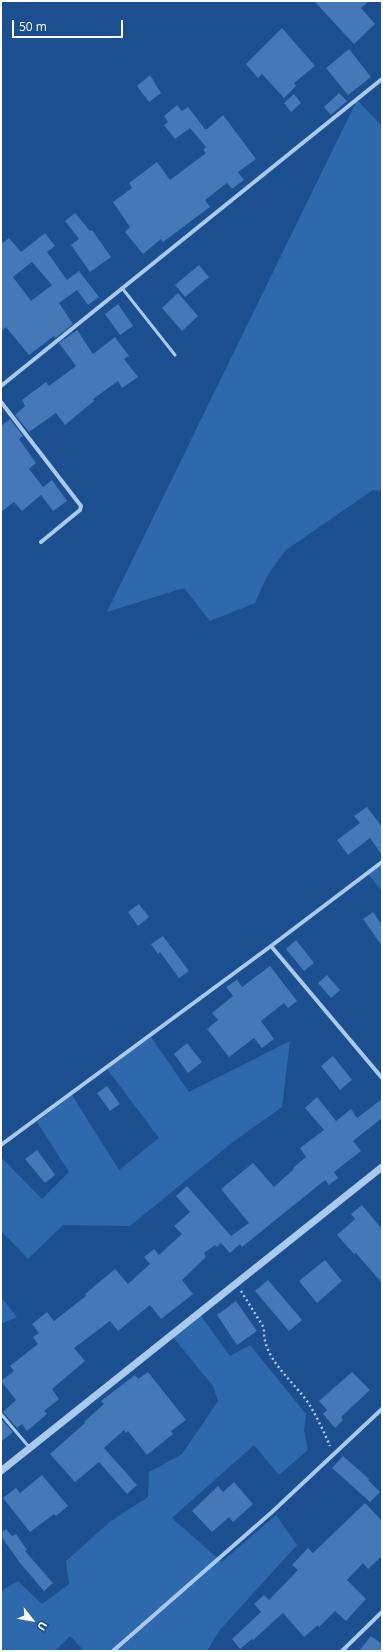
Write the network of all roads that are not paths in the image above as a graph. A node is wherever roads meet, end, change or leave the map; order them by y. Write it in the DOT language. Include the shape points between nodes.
graph roads {
  1 [pos="382,79"];
  2 [pos="122,288"];
  3 [pos="175,355"];
  4 [pos="1,386"];
  5 [pos="1,402"];
  6 [pos="41,542"];
  7 [pos="382,862"];
  8 [pos="271,946"];
  9 [pos="382,1078"];
  10 [pos="1,1145"];
  11 [pos="382,1168"];
  12 [pos="382,1409"];
  13 [pos="1,1414"];
  14 [pos="29,1448"];
  15 [pos="1,1471"];
  16 [pos="382,1612"];
  17 [pos="113,1651"];
  18 [pos="342,1651"];
  1 -- 2 [label="street"];
  2 -- 3 [label="lane"];
  2 -- 4 [label="street"];
  5 -- 6 [label="street" via="81,506 80,510"];
  7 -- 8 [label="street"];
  8 -- 9 [label="street"];
  8 -- 10 [label="street"];
  11 -- 14 [label="street"];
  12 -- 17 [label="street" via="272,1512"];
  13 -- 14 [label="lane"];
  14 -- 15 [label="street"];
  16 -- 18 [label="street"];
}
